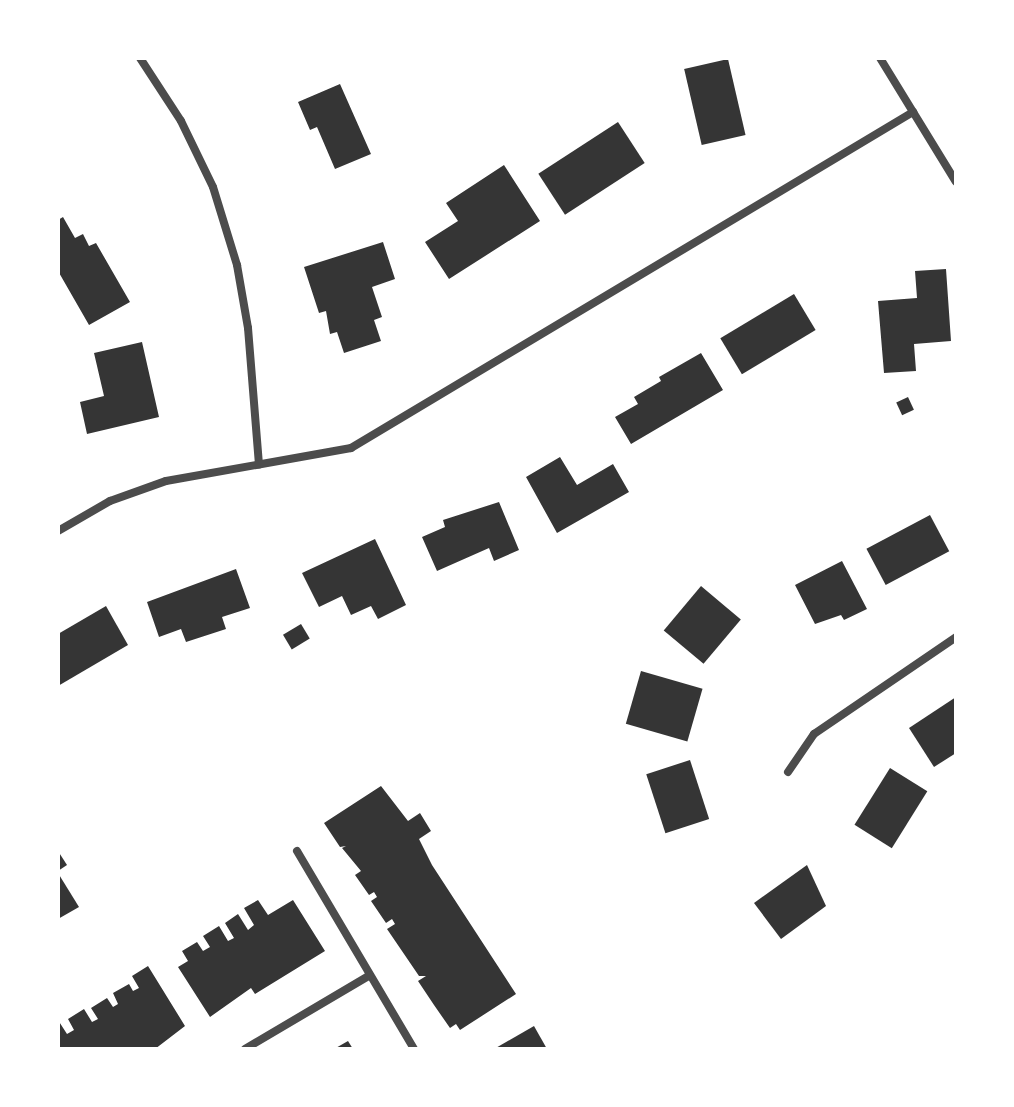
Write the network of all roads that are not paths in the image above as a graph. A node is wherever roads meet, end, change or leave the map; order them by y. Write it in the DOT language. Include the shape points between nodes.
graph roads {
  1 [pos="140,58"];
  2 [pos="880,58"];
  3 [pos="913,112"];
  4 [pos="956,182"];
  5 [pos="259,465"];
  6 [pos="58,531"];
  7 [pos="956,637"];
  8 [pos="788,772"];
  9 [pos="297,851"];
  10 [pos="370,975"];
  11 [pos="245,1049"];
  12 [pos="414,1049"];
  1 -- 5 [label="street" via="181,121 213,187 237,265 248,328"];
  2 -- 3 [label="street"];
  3 -- 4 [label="street"];
  3 -- 5 [label="street" via="351,448"];
  5 -- 6 [label="street" via="166,481 110,501"];
  7 -- 8 [label="street" via="814,734"];
  9 -- 10 [label="street"];
  10 -- 11 [label="street"];
  10 -- 12 [label="street"];
}
